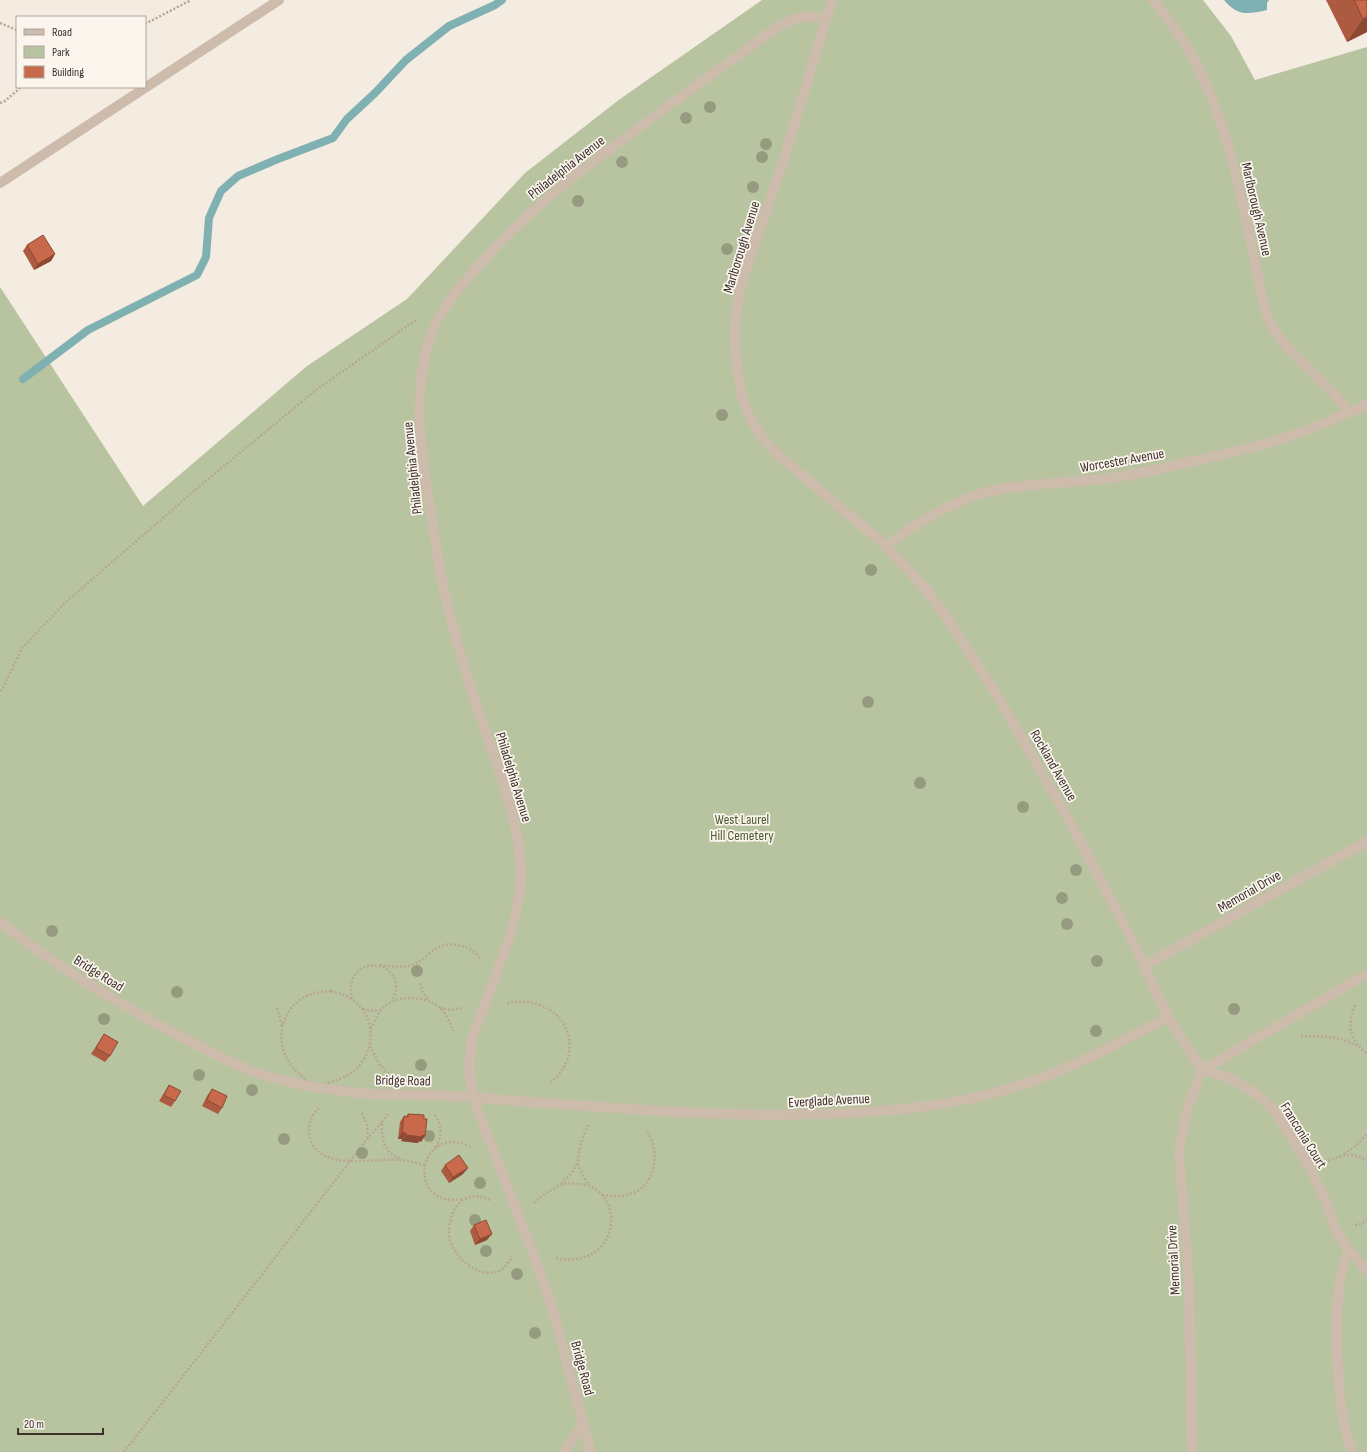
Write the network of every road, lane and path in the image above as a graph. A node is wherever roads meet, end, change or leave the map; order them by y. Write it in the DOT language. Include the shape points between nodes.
graph roads {
  1 [pos="191,0"];
  2 [pos="279,0"];
  3 [pos="832,0"];
  4 [pos="1153,0"];
  5 [pos="826,19"];
  6 [pos="0,23"];
  7 [pos="146,23"];
  8 [pos="16,30"];
  9 [pos="146,87"];
  10 [pos="20,88"];
  11 [pos="145,88"];
  12 [pos="0,103"];
  13 [pos="0,183"];
  14 [pos="442,313"];
  15 [pos="1367,405"];
  16 [pos="1349,412"];
  17 [pos="886,546"];
  18 [pos="0,691"];
  19 [pos="1367,842"];
  20 [pos="0,922"];
  21 [pos="380,965"];
  22 [pos="1145,965"];
  23 [pos="1363,977"];
  24 [pos="420,983"];
  25 [pos="492,987"];
  26 [pos="352,999"];
  27 [pos="428,1001"];
  28 [pos="392,1002"];
  29 [pos="465,1007"];
  30 [pos="277,1008"];
  31 [pos="362,1008"];
  32 [pos="440,1008"];
  33 [pos="381,1010"];
  34 [pos="482,1012"];
  35 [pos="1168,1017"];
  36 [pos="282,1026"];
  37 [pos="371,1029"];
  38 [pos="456,1034"];
  39 [pos="1298,1036"];
  40 [pos="370,1046"];
  41 [pos="1357,1046"];
  42 [pos="1367,1054"];
  43 [pos="1202,1070"];
  44 [pos="315,1087"];
  45 [pos="340,1091"];
  46 [pos="416,1095"];
  47 [pos="473,1098"];
  48 [pos="522,1101"];
  49 [pos="598,1107"];
  50 [pos="630,1110"];
  51 [pos="382,1122"];
  52 [pos="1367,1134"];
  53 [pos="436,1148"];
  54 [pos="1344,1154"];
  55 [pos="496,1157"];
  56 [pos="401,1160"];
  57 [pos="1330,1160"];
  58 [pos="1367,1160"];
  59 [pos="351,1161"];
  60 [pos="578,1162"];
  61 [pos="425,1165"];
  62 [pos="561,1185"];
  63 [pos="589,1185"];
  64 [pos="602,1194"];
  65 [pos="464,1199"];
  66 [pos="494,1201"];
  67 [pos="520,1220"];
  68 [pos="1348,1249"];
  69 [pos="514,1252"];
  70 [pos="534,1253"];
  71 [pos="1367,1270"];
  72 [pos="583,1422"];
  73 [pos="124,1452"];
  74 [pos="565,1452"];
  75 [pos="591,1452"];
  76 [pos="1192,1452"];
  77 [pos="1352,1452"];
  1 -- 7 [label="path"];
  2 -- 9 [label="street"];
  3 -- 5 [label="street, Marlborough Avenue"];
  4 -- 16 [label="street, Marlborough Avenue" via="1174,27 1192,57 1213,102 1231,156 1270,322 1289,349"];
  5 -- 14 [label="street, Philadelphia Avenue" via="806,16 790,21 770,33 689,90 550,195 495,247 460,287"];
  5 -- 17 [label="street, Marlborough Avenue" via="783,162 738,297 735,350 743,402 762,438 777,454"];
  6 -- 8 [label="path"];
  10 -- 12 [label="path"];
  11 -- 13 [label="street"];
  14 -- 18 [label="path" via="426,315 413,321 316,390 201,485 66,602 22,648"];
  14 -- 25 [label="street, Philadelphia Avenue" via="427,350 420,395 428,497 450,616 470,687 506,791 519,847 521,872 517,910"];
  15 -- 16 [label="street, Worcester Avenue"];
  16 -- 17 [label="street, Worcester Avenue" via="1285,438 1167,467 1093,480 1004,489 973,496 928,517"];
  17 -- 22 [label="street, Rockland Avenue" via="933,599 974,658 1070,822"];
  19 -- 22 [label="street, Memorial Drive"];
  20 -- 44 [label="street, Bridge Road" via="89,984 197,1045 266,1076"];
  21 -- 25 [label="path" via="407,966 422,960 437,948 448,944 459,946 472,951 481,960"];
  21 -- 26 [label="path" via="371,965 356,972 350,990"];
  21 -- 28 [label="path" via="394,978 396,986"];
  22 -- 35 [label="street, Rockland Avenue"];
  23 -- 41 [label="path" via="1350,1024"];
  23 -- 43 [label="street"];
  24 -- 27 [label="path"];
  25 -- 34 [label="street, Philadelphia Avenue"];
  26 -- 31 [label="path"];
  26 -- 36 [label="path" via="331,991 306,996 294,1004"];
  27 -- 28 [label="path" via="402,998"];
  27 -- 32 [label="path"];
  28 -- 33 [label="path"];
  29 -- 32 [label="path" via="454,1010"];
  30 -- 36 [label="path"];
  31 -- 33 [label="path"];
  31 -- 37 [label="path"];
  32 -- 38 [label="path"];
  33 -- 37 [label="path"];
  34 -- 47 [label="street, Philadelphia Avenue" via="470,1049 469,1076"];
  34 -- 48 [label="path" via="517,1001 532,1002 546,1007 565,1024 570,1046 563,1071"];
  35 -- 43 [label="street"];
  35 -- 50 [label="street, Everglade Avenue" via="1050,1075 974,1098 933,1106 887,1111 778,1116"];
  36 -- 44 [label="path" via="285,1056 295,1070"];
  37 -- 40 [label="path"];
  39 -- 41 [label="path" via="1344,1039"];
  40 -- 44 [label="path" via="360,1066 350,1074"];
  40 -- 46 [label="path" via="387,1073"];
  41 -- 42 [label="path"];
  43 -- 68 [label="street, Franconia Court" via="1227,1077 1247,1088 1265,1101 1278,1116 1310,1168 1326,1201 1335,1228"];
  43 -- 76 [label="street, Memorial Drive" via="1189,1104 1179,1153 1189,1283"];
  44 -- 45 [label="street, Bridge Road"];
  45 -- 46 [label="street, Bridge Road"];
  45 -- 59 [label="path" via="315,1112 308,1131 311,1142 326,1157"];
  46 -- 47 [label="street, Bridge Road"];
  46 -- 51 [label="path" via="396,1106"];
  46 -- 53 [label="path" via="440,1124 441,1136"];
  47 -- 48 [label="street, Everglade Avenue"];
  47 -- 55 [label="street, Bridge Road"];
  48 -- 49 [label="street, Everglade Avenue"];
  49 -- 50 [label="street, Everglade Avenue"];
  49 -- 60 [label="path" via="584,1134"];
  50 -- 64 [label="path" via="653,1145 654,1168 641,1188 630,1194 616,1197"];
  51 -- 56 [label="path" via="384,1144 390,1153"];
  51 -- 59 [label="path"];
  52 -- 54 [label="path"];
  53 -- 55 [label="path" via="453,1142"];
  53 -- 61 [label="path" via="429,1155"];
  54 -- 57 [label="path"];
  54 -- 58 [label="path"];
  55 -- 67 [label="street, Bridge Road"];
  56 -- 59 [label="path"];
  56 -- 61 [label="path"];
  59 -- 73 [label="path"];
  60 -- 62 [label="path"];
  60 -- 63 [label="path" via="582,1175"];
  61 -- 65 [label="path" via="424,1174 434,1194 453,1201"];
  62 -- 63 [label="path"];
  62 -- 67 [label="path" via="544,1194"];
  63 -- 64 [label="path"];
  64 -- 70 [label="path" via="609,1207 610,1231 596,1252 573,1260"];
  65 -- 66 [label="path" via="475,1196"];
  65 -- 69 [label="path" via="456,1206 449,1226 449,1238 460,1259 485,1273 495,1273 509,1263"];
  67 -- 70 [label="street, Bridge Road"];
  68 -- 71 [label="street, Franconia Court"];
  68 -- 77 [label="street" via="1338,1294 1338,1372 1341,1409"];
  70 -- 72 [label="street, Bridge Road" via="552,1307"];
  72 -- 74 [label="street"];
  72 -- 75 [label="street, Bridge Road"];
}
